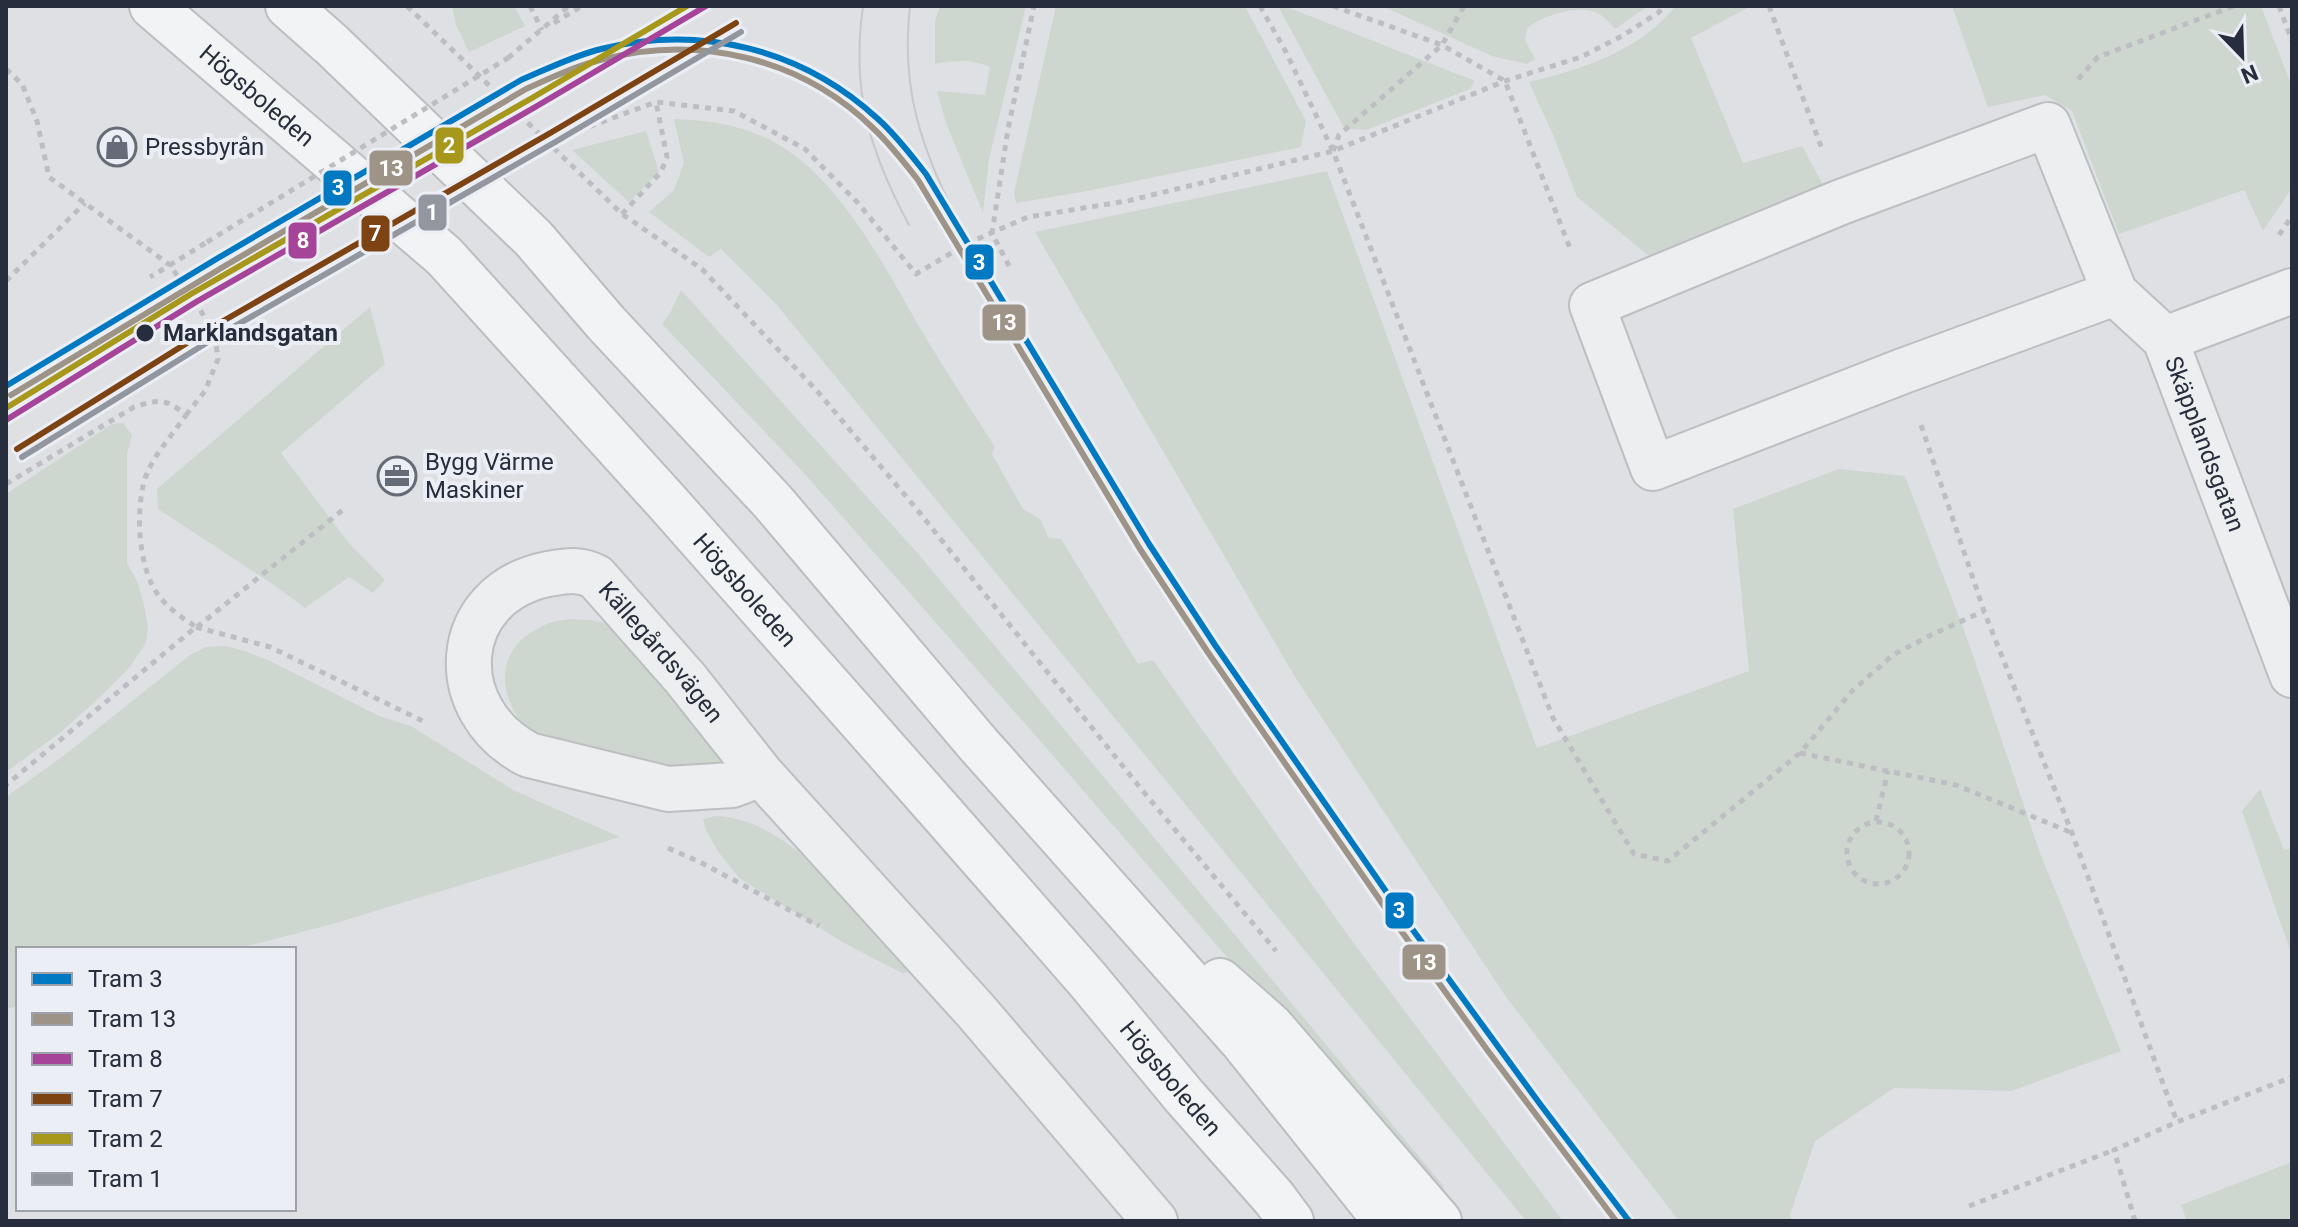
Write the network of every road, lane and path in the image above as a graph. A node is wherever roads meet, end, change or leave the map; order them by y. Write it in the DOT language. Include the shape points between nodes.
graph roads {
  1 [pos="152,6"];
  2 [pos="288,6"];
  3 [pos="407,6"];
  4 [pos="530,6"];
  5 [pos="569,6"];
  6 [pos="582,6"];
  7 [pos="1034,6"];
  8 [pos="1260,6"];
  9 [pos="1333,6"];
  10 [pos="1464,6"];
  11 [pos="1664,6"];
  12 [pos="1769,6"];
  13 [pos="2234,6"];
  14 [pos="2279,6"];
  15 [pos="542,30"];
  16 [pos="2292,41"];
  17 [pos="1442,45"];
  18 [pos="6,69"];
  19 [pos="1505,81"];
  20 [pos="656,102"];
  21 [pos="2048,125"];
  22 [pos="1333,151"];
  23 [pos="1841,202"];
  24 [pos="85,203"];
  25 [pos="622,214"];
  26 [pos="992,233"];
  27 [pos="170,265"];
  28 [pos="1009,266"];
  29 [pos="150,277"];
  30 [pos="6,281"];
  31 [pos="2292,291"];
  32 [pos="2115,293"];
  33 [pos="1592,305"];
  34 [pos="215,337"];
  35 [pos="2165,339"];
  36 [pos="194,348"];
  37 [pos="1903,371"];
  38 [pos="186,415"];
  39 [pos="6,484"];
  40 [pos="344,509"];
  41 [pos="1984,611"];
  42 [pos="196,627"];
  43 [pos="2292,675"];
  44 [pos="1800,753"];
  45 [pos="1888,771"];
  46 [pos="761,774"];
  47 [pos="6,785"];
  48 [pos="1876,821"];
  49 [pos="2072,833"];
  50 [pos="1084,863"];
  51 [pos="1282,958"];
  52 [pos="2292,1077"];
  53 [pos="2177,1122"];
  54 [pos="2114,1150"];
  55 [pos="1969,1206"];
  56 [pos="1155,1221"];
  57 [pos="1291,1221"];
  58 [pos="1386,1221"];
  59 [pos="1439,1221"];
  60 [pos="2135,1221"];
  1 -- 57 [label="main road, Högsboleden" via="444,256 969,844"];
  2 -- 50 [label="main road" via="533,238 773,502"];
  3 -- 25 [label="path"];
  4 -- 15 [label="path"];
  5 -- 15 [label="path"];
  6 -- 15 [label="path"];
  7 -- 26 [label="path"];
  8 -- 22 [label="path"];
  9 -- 17 [label="path"];
  10 -- 17 [label="path"];
  11 -- 19 [label="path" via="1581,57"];
  12 -- 23 [label="path"];
  13 -- 21 [label="path" via="2098,57 2048,110"];
  14 -- 16 [label="path"];
  15 -- 27 [label="path, bridge" via="508,58"];
  17 -- 19 [label="path"];
  17 -- 22 [label="path" via="1339,135"];
  18 -- 24 [label="path" via="22,84 37,121 49,177"];
  19 -- 22 [label="path"];
  19 -- 33 [label="path"];
  20 -- 25 [label="path" via="667,157 661,172"];
  20 -- 26 [label="path" via="734,111 805,149 916,274"];
  20 -- 34 [label="path, bridge" via="556,139"];
  21 -- 23 [label="street"];
  21 -- 32 [label="street"];
  22 -- 26 [label="path" via="1127,201 1028,217"];
  22 -- 44 [label="path" via="1553,718 1634,854 1668,861"];
  23 -- 33 [label="street"];
  24 -- 27 [label="path"];
  24 -- 30 [label="path"];
  25 -- 51 [label="path" via="702,269 818,392"];
  26 -- 28 [label="path"];
  27 -- 29 [label="path"];
  27 -- 34 [label="path"];
  31 -- 35 [label="street, Skäpplandsgatan"];
  32 -- 35 [label="street"];
  32 -- 37 [label="street"];
  33 -- 37 [label="street" via="1653,468"];
  34 -- 36 [label="path"];
  34 -- 38 [label="path" via="218,359 205,391"];
  35 -- 43 [label="street, Skäpplandsgatan"];
  37 -- 41 [label="path"];
  38 -- 39 [label="path" via="155,400 134,407"];
  38 -- 42 [label="path" via="149,468 139,512 141,540 157,594"];
  40 -- 42 [label="path"];
  41 -- 44 [label="path" via="1893,655 1853,690"];
  41 -- 49 [label="path"];
  42 -- 47 [label="path"];
  44 -- 45 [label="path"];
  45 -- 48 [label="path"];
  45 -- 49 [label="path" via="1956,785"];
  46 -- 46 [label="street, Källegårdsvägen" via="596,577 582,570 521,582 484,612 469,654 471,686 497,733 518,749 668,789 732,785"];
  46 -- 56 [label="street, Källegårdsvägen" via="975,1010"];
  48 -- 48 [label="path" via="1858,829 1847,846 1856,875 1874,884 1894,879 1909,854 1903,834"];
  49 -- 53 [label="path"];
  50 -- 58 [label="main road" via="1243,1042"];
  50 -- 59 [label="main road" via="1271,1026"];
  52 -- 53 [label="path"];
  53 -- 54 [label="path"];
  54 -- 55 [label="path"];
  54 -- 60 [label="path"];
}
